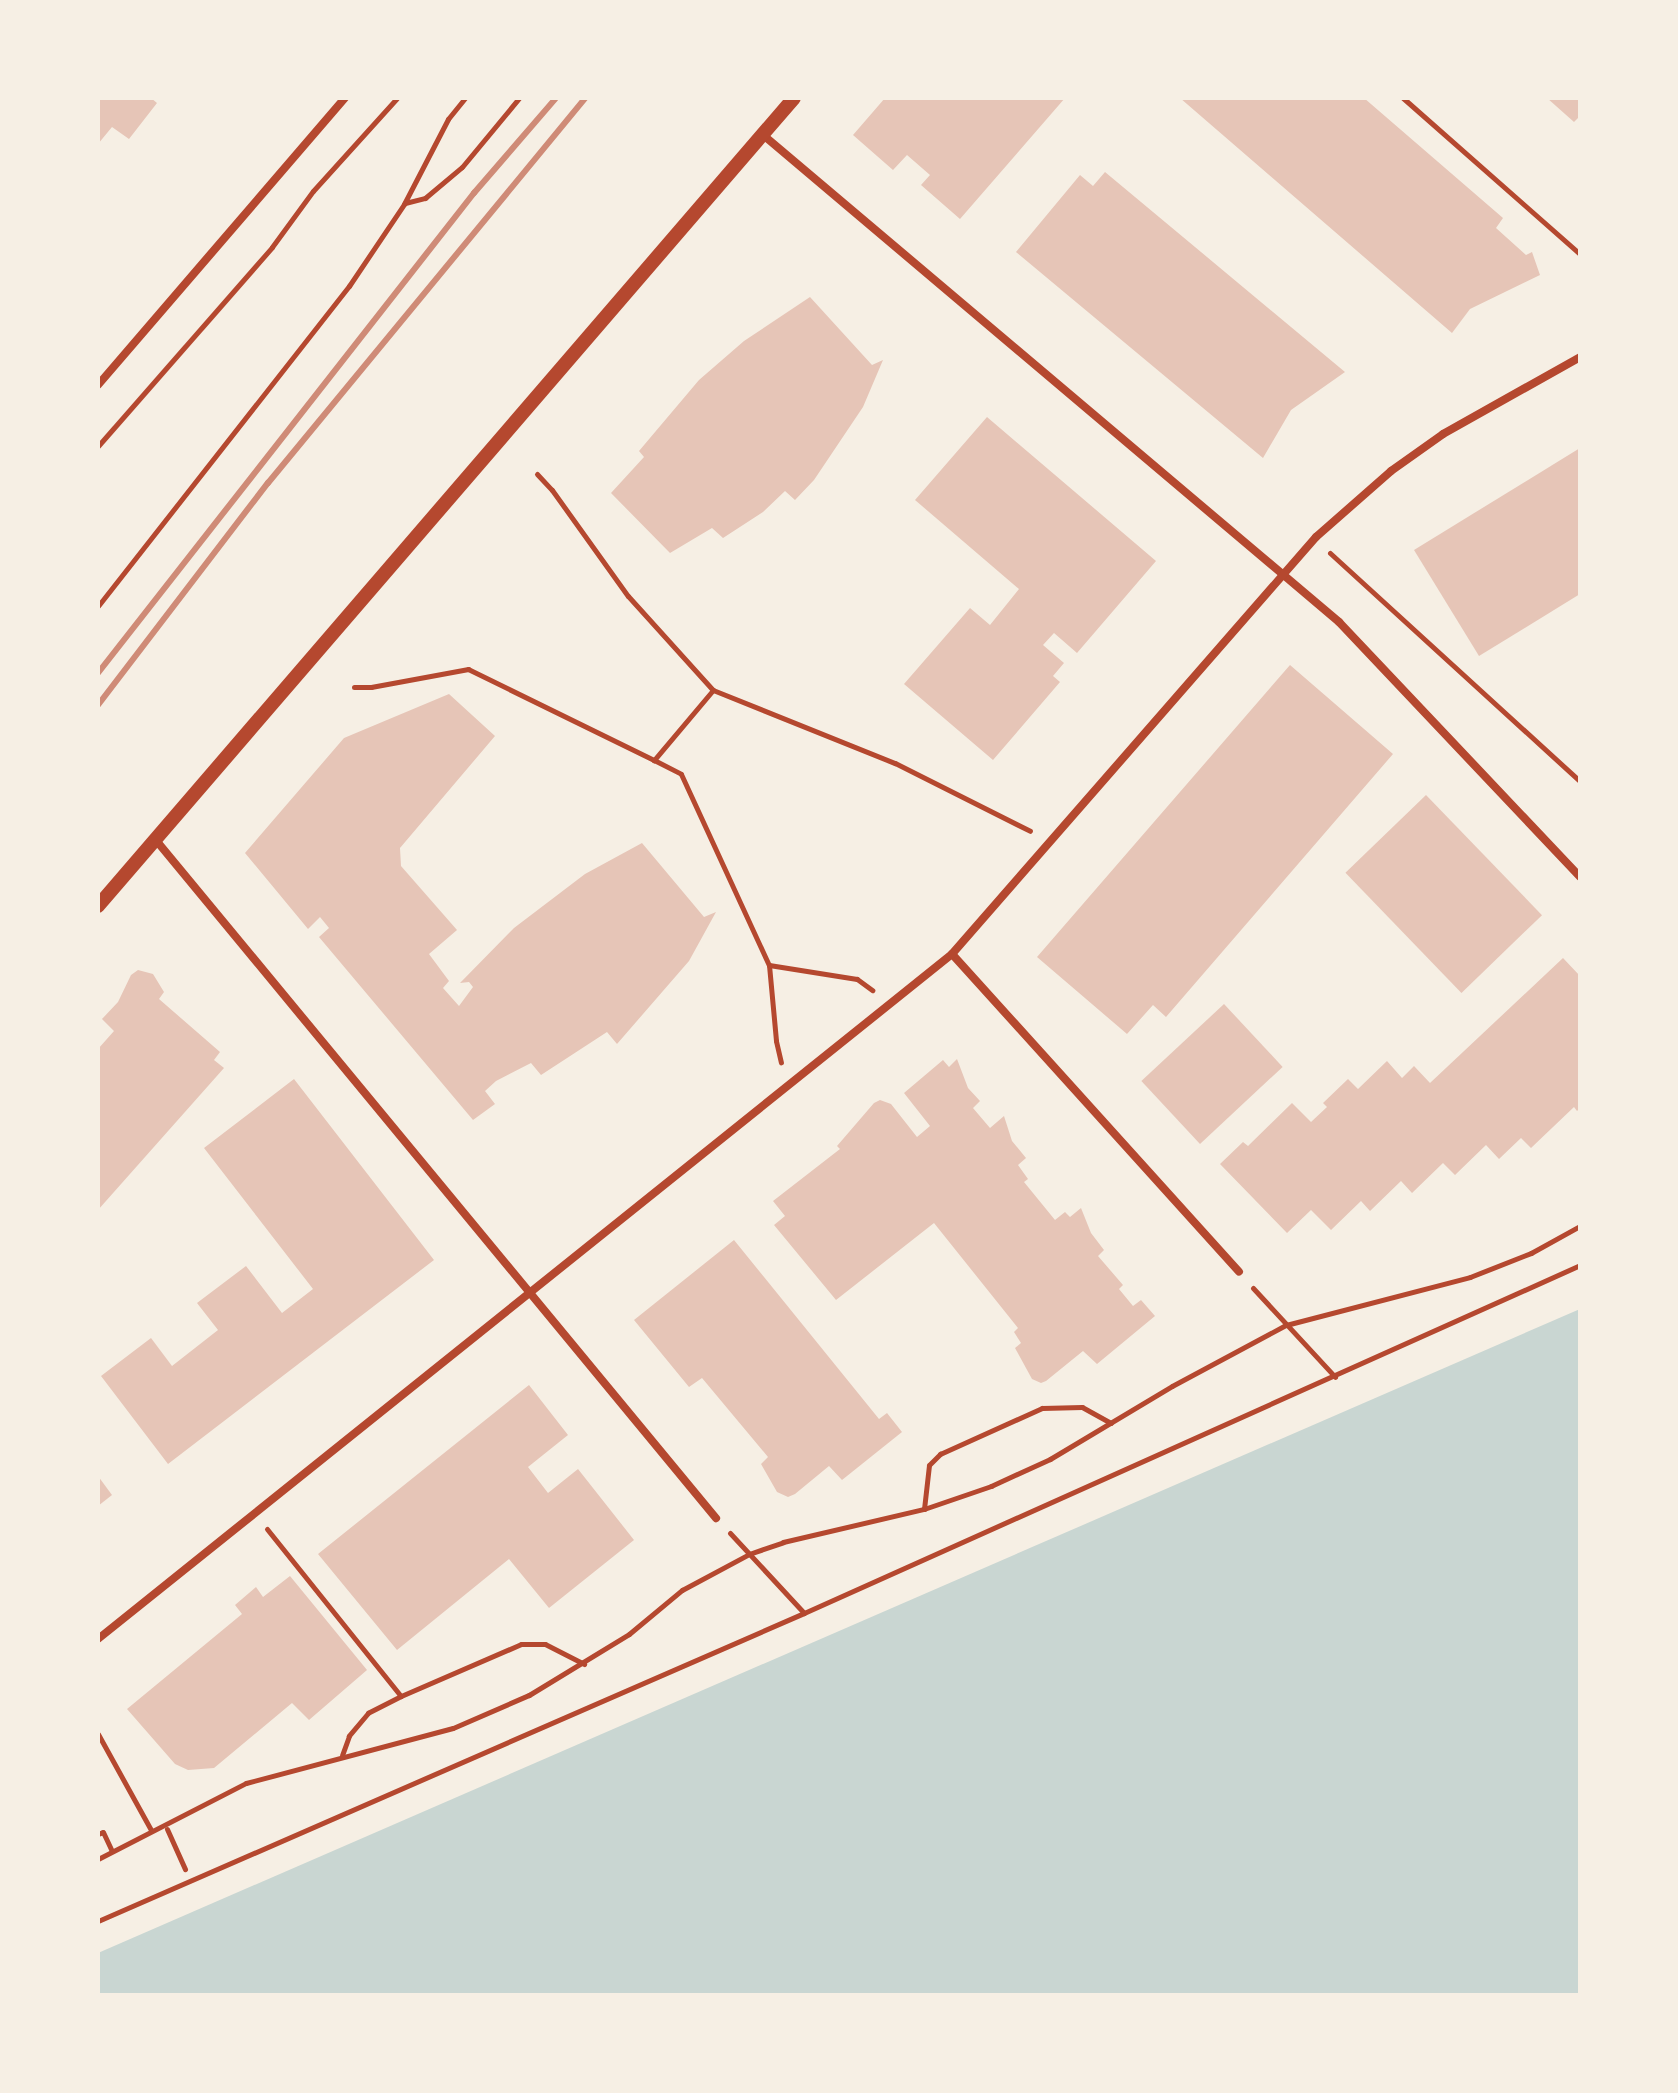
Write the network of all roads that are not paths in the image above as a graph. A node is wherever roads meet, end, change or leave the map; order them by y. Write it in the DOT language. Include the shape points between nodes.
graph roads {
  1 [pos="345,98"];
  2 [pos="794,98"];
  3 [pos="762,134"];
  4 [pos="1580,357"];
  5 [pos="98,385"];
  6 [pos="1283,573"];
  7 [pos="155,839"];
  8 [pos="1580,877"];
  9 [pos="98,906"];
  10 [pos="952,954"];
  11 [pos="1239,1272"];
  12 [pos="531,1294"];
  13 [pos="716,1518"];
  14 [pos="98,1639"];
  1 -- 5 [label="street"];
  2 -- 3 [label="street"];
  3 -- 6 [label="street"];
  3 -- 7 [label="street"];
  4 -- 6 [label="street" via="1443,434 1391,471"];
  6 -- 8 [label="street" via="1339,622"];
  6 -- 10 [label="street"];
  7 -- 9 [label="street"];
  7 -- 12 [label="street"];
  10 -- 11 [label="street"];
  10 -- 12 [label="street"];
  12 -- 13 [label="street"];
  12 -- 14 [label="street"];
}
